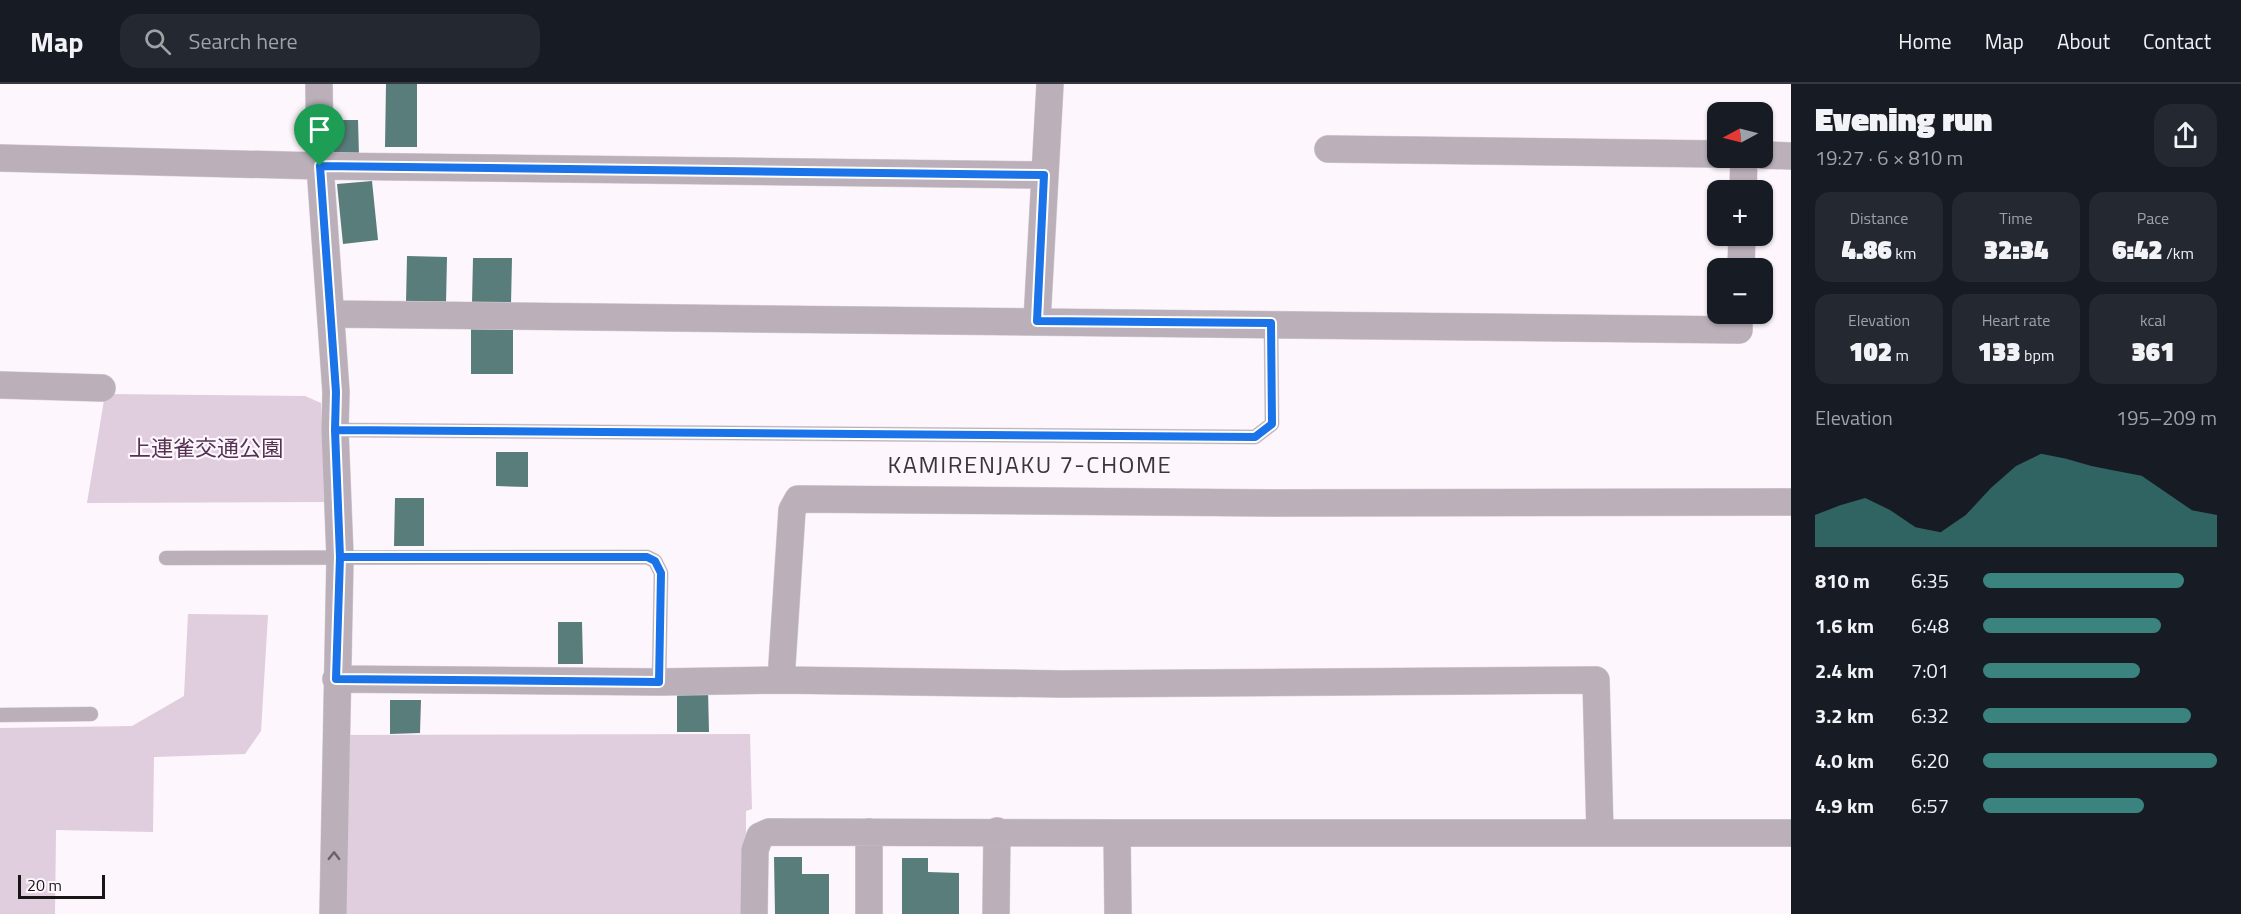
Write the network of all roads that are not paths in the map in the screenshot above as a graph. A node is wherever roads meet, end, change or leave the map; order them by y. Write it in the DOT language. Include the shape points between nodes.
graph roads {
  1 [pos="319,84"];
  2 [pos="1050,84"];
  3 [pos="1328,149"];
  4 [pos="1707,154"];
  5 [pos="1773,155"];
  6 [pos="1791,156"];
  7 [pos="0,158"];
  8 [pos="320,166"];
  9 [pos="1044,175"];
  10 [pos="331,314"];
  11 [pos="1037,321"];
  12 [pos="1271,323"];
  13 [pos="1739,324"];
  14 [pos="0,385"];
  15 [pos="102,388"];
  16 [pos="335,430"];
  17 [pos="1791,502"];
  18 [pos="340,557"];
  19 [pos="166,558"];
  20 [pos="336,679"];
  21 [pos="782,680"];
  22 [pos="659,682"];
  23 [pos="91,714"];
  24 [pos="0,715"];
  25 [pos="997,831"];
  26 [pos="869,832"];
  27 [pos="1117,833"];
  28 [pos="1600,833"];
  29 [pos="1791,833"];
  30 [pos="333,914"];
  31 [pos="754,914"];
  32 [pos="869,914"];
  33 [pos="996,914"];
  34 [pos="1118,914"];
  1 -- 8 [label="street"];
  2 -- 9 [label="street"];
  3 -- 4 [label="street"];
  5 -- 6 [label="street"];
  7 -- 8 [label="street"];
  8 -- 9 [label="street"];
  8 -- 10 [label="street"];
  9 -- 11 [label="street"];
  10 -- 11 [label="street"];
  10 -- 16 [label="street"];
  11 -- 12 [label="street"];
  12 -- 13 [label="street" via="1739,330"];
  12 -- 16 [label="lane" via="1272,424 1255,437"];
  14 -- 15 [label="street"];
  16 -- 18 [label="street"];
  17 -- 21 [label="street" via="798,499 792,510"];
  18 -- 19 [label="lane"];
  18 -- 20 [label="street"];
  18 -- 22 [label="lane" via="647,557 655,561 661,573"];
  20 -- 22 [label="street"];
  30 -- 20 [label="street, one-way"];
  21 -- 22 [label="street"];
  21 -- 28 [label="street" via="1062,684 1596,680"];
  23 -- 24 [label="lane"];
  25 -- 26 [label="street"];
  25 -- 27 [label="street"];
  25 -- 33 [label="street"];
  26 -- 31 [label="street" via="769,832 760,836 755,850"];
  26 -- 32 [label="street"];
  27 -- 28 [label="street"];
  27 -- 34 [label="street"];
  28 -- 29 [label="street"];
}
